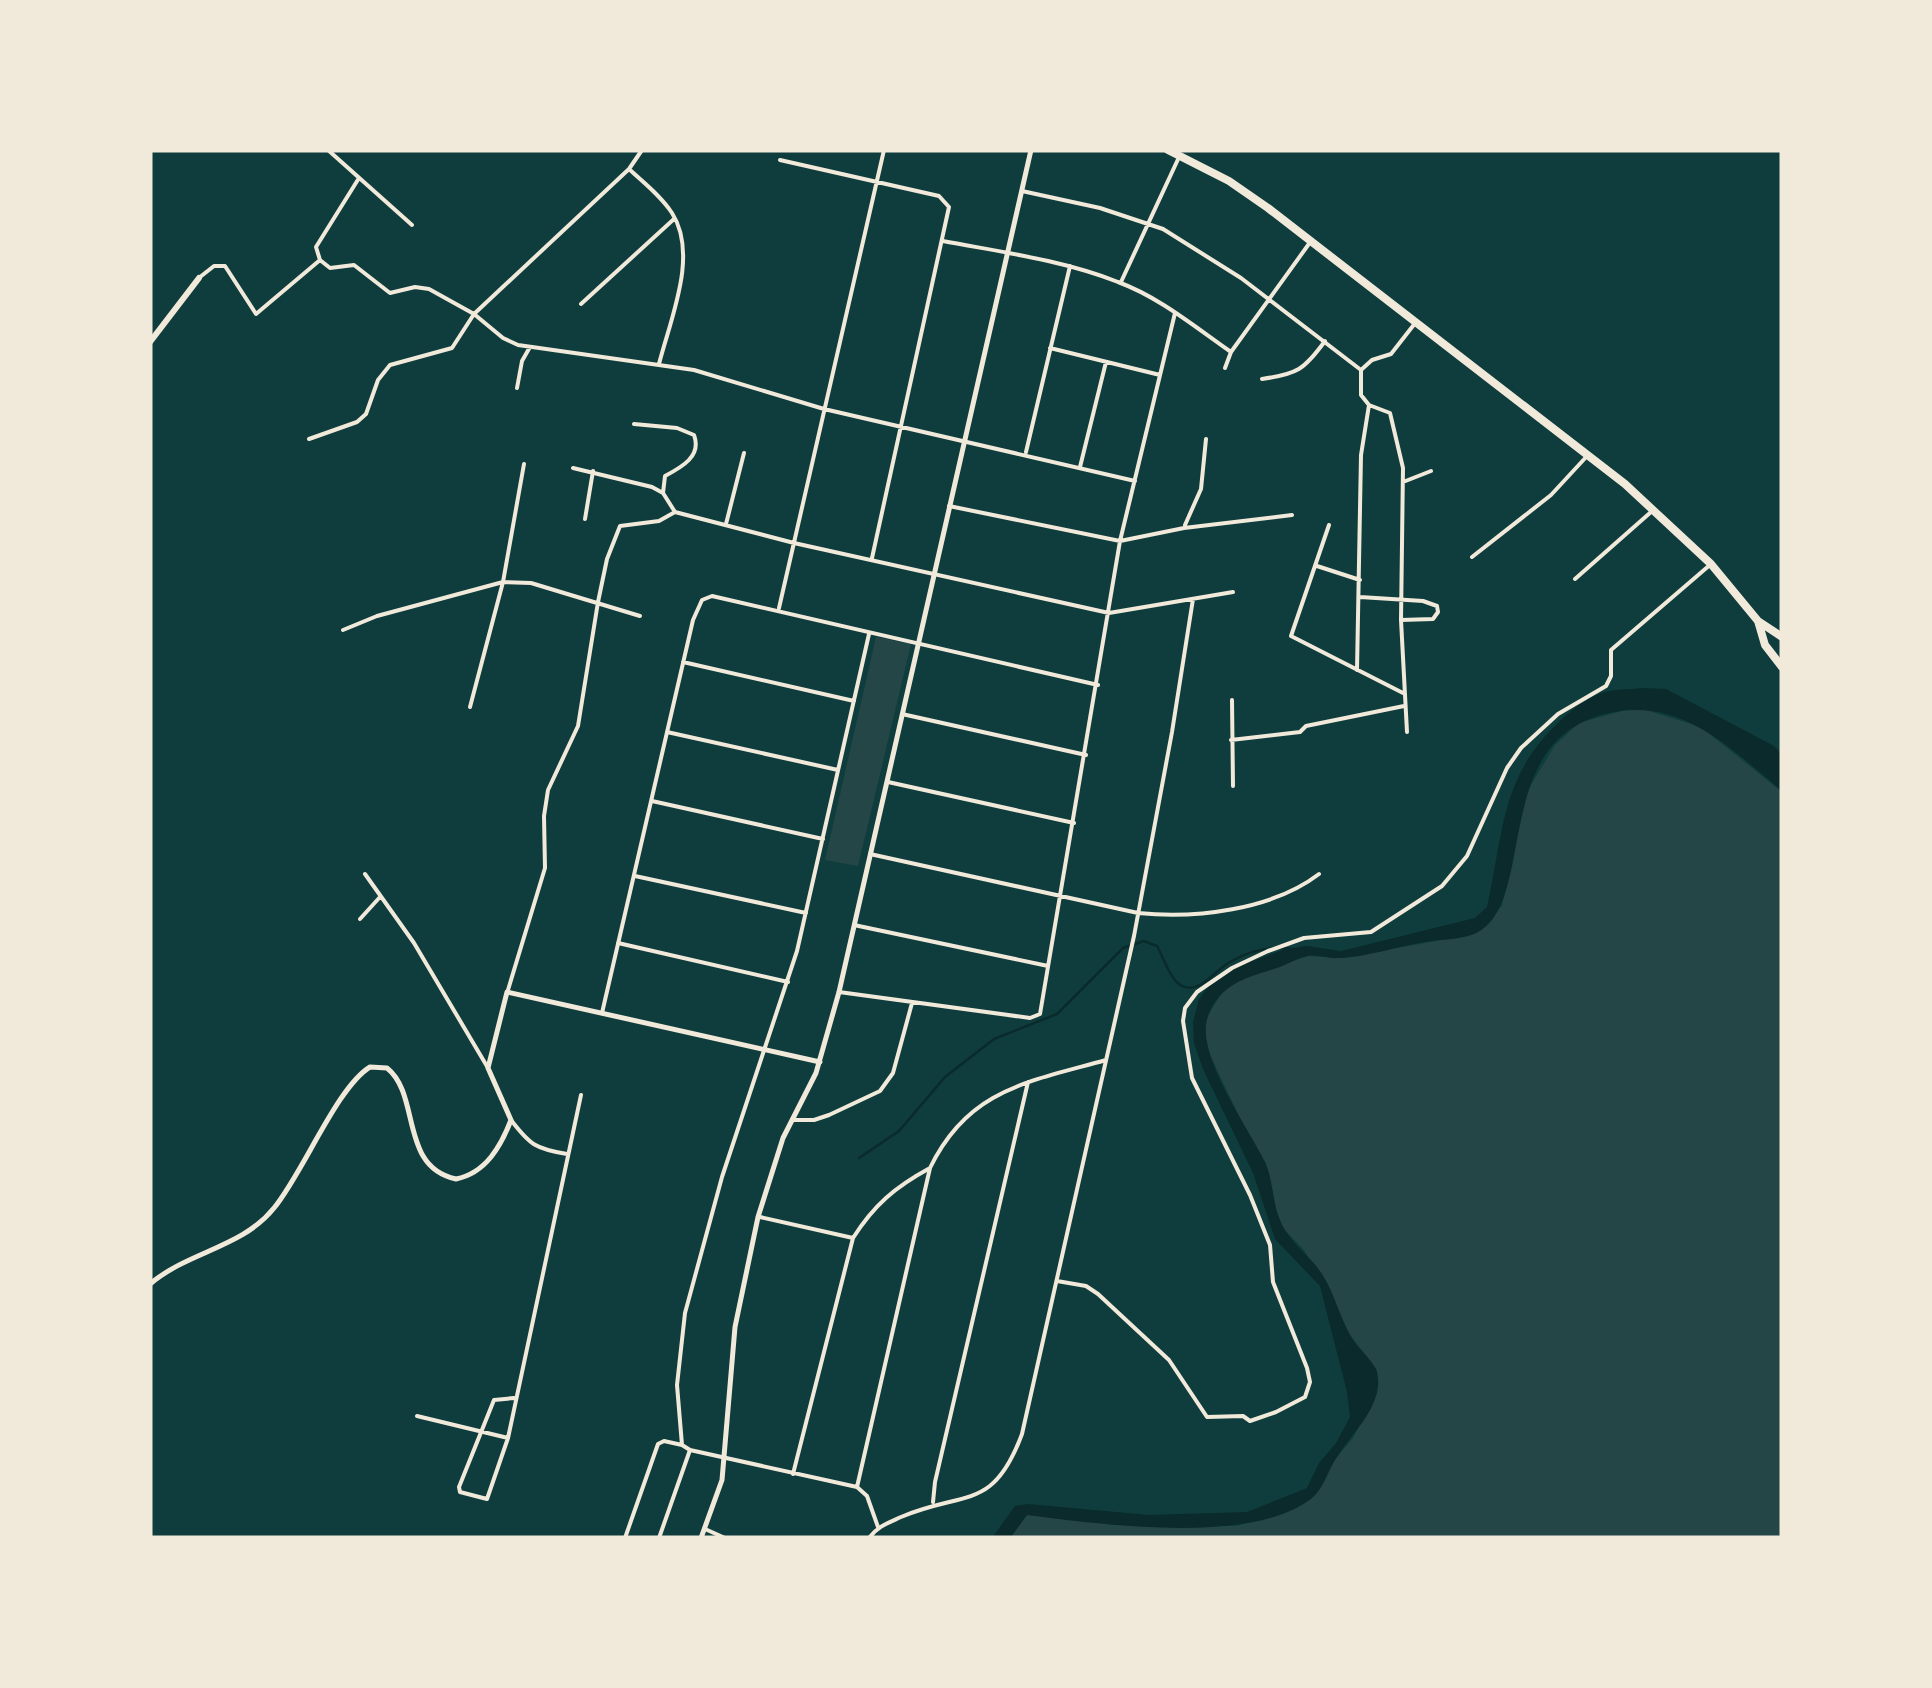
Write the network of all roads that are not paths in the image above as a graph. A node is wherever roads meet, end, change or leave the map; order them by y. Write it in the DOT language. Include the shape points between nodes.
graph roads {
  1 [pos="328,150"];
  2 [pos="642,150"];
  3 [pos="884,150"];
  4 [pos="1030,150"];
  5 [pos="1168,150"];
  6 [pos="1180,155"];
  7 [pos="780,160"];
  8 [pos="629,168"];
  9 [pos="359,178"];
  10 [pos="877,180"];
  11 [pos="1021,191"];
  12 [pos="676,218"];
  13 [pos="1150,222"];
  14 [pos="412,224"];
  15 [pos="943,241"];
  16 [pos="1311,242"];
  17 [pos="1007,254"];
  18 [pos="320,260"];
  19 [pos="1070,266"];
  20 [pos="199,278"];
  21 [pos="1121,283"];
  22 [pos="1266,300"];
  23 [pos="582,304"];
  24 [pos="474,314"];
  25 [pos="1175,314"];
  26 [pos="1416,322"];
  27 [pos="1325,341"];
  28 [pos="150,342"];
  29 [pos="530,347"];
  30 [pos="1050,348"];
  31 [pos="1231,352"];
  32 [pos="1106,362"];
  33 [pos="658,364"];
  34 [pos="1225,368"];
  35 [pos="1361,370"];
  36 [pos="1160,375"];
  37 [pos="1262,379"];
  38 [pos="517,388"];
  39 [pos="1368,405"];
  40 [pos="824,409"];
  41 [pos="634,424"];
  42 [pos="899,426"];
  43 [pos="1206,439"];
  44 [pos="309,440"];
  45 [pos="963,440"];
  46 [pos="744,453"];
  47 [pos="1026,453"];
  48 [pos="1588,455"];
  49 [pos="524,464"];
  50 [pos="1080,466"];
  51 [pos="573,468"];
  52 [pos="593,471"];
  53 [pos="1430,471"];
  54 [pos="1135,481"];
  55 [pos="1402,482"];
  56 [pos="663,493"];
  57 [pos="949,506"];
  58 [pos="1655,509"];
  59 [pos="675,512"];
  60 [pos="1292,515"];
  61 [pos="584,519"];
  62 [pos="726,524"];
  63 [pos="1330,525"];
  64 [pos="1184,528"];
  65 [pos="1120,542"];
  66 [pos="794,543"];
  67 [pos="1472,557"];
  68 [pos="872,558"];
  69 [pos="1711,564"];
  70 [pos="1315,566"];
  71 [pos="934,574"];
  72 [pos="1574,579"];
  73 [pos="1360,580"];
  74 [pos="503,582"];
  75 [pos="1233,592"];
  76 [pos="1360,597"];
  77 [pos="1193,599"];
  78 [pos="1401,600"];
  79 [pos="598,602"];
  80 [pos="779,610"];
  81 [pos="1109,613"];
  82 [pos="640,616"];
  83 [pos="1401,620"];
  84 [pos="1758,621"];
  85 [pos="343,630"];
  86 [pos="869,634"];
  87 [pos="1782,637"];
  88 [pos="918,645"];
  89 [pos="683,662"];
  90 [pos="1782,666"];
  91 [pos="1357,670"];
  92 [pos="1098,685"];
  93 [pos="1403,692"];
  94 [pos="1232,700"];
  95 [pos="854,701"];
  96 [pos="470,706"];
  97 [pos="1404,706"];
  98 [pos="902,714"];
  99 [pos="667,732"];
  100 [pos="1407,732"];
  101 [pos="1231,740"];
  102 [pos="1086,756"];
  103 [pos="838,770"];
  104 [pos="886,782"];
  105 [pos="1234,786"];
  106 [pos="651,801"];
  107 [pos="1074,822"];
  108 [pos="823,839"];
  109 [pos="870,854"];
  110 [pos="365,874"];
  111 [pos="1319,874"];
  112 [pos="634,876"];
  113 [pos="380,896"];
  114 [pos="1060,896"];
  115 [pos="806,913"];
  116 [pos="1138,913"];
  117 [pos="360,919"];
  118 [pos="854,925"];
  119 [pos="618,942"];
  120 [pos="1048,966"];
  121 [pos="788,982"];
  122 [pos="507,992"];
  123 [pos="838,992"];
  124 [pos="912,1002"];
  125 [pos="602,1013"];
  126 [pos="765,1050"];
  127 [pos="1106,1060"];
  128 [pos="820,1062"];
  129 [pos="488,1068"];
  130 [pos="1028,1082"];
  131 [pos="582,1095"];
  132 [pos="510,1120"];
  133 [pos="792,1120"];
  134 [pos="569,1154"];
  135 [pos="930,1168"];
  136 [pos="758,1217"];
  137 [pos="853,1238"];
  138 [pos="1057,1281"];
  139 [pos="150,1284"];
  140 [pos="514,1398"];
  141 [pos="417,1416"];
  142 [pos="482,1430"];
  143 [pos="508,1438"];
  144 [pos="682,1445"];
  145 [pos="690,1450"];
  146 [pos="724,1458"];
  147 [pos="793,1474"];
  148 [pos="857,1487"];
  149 [pos="933,1504"];
  150 [pos="878,1527"];
  151 [pos="705,1529"];
  152 [pos="624,1538"];
  153 [pos="658,1538"];
  154 [pos="702,1538"];
  155 [pos="725,1538"];
  156 [pos="869,1538"];
  1 -- 9 [label="street"];
  2 -- 8 [label="street"];
  3 -- 10 [label="street"];
  4 -- 11 [label="street"];
  5 -- 6 [label="highway"];
  6 -- 13 [label="street"];
  6 -- 16 [label="highway" via="1230,181"];
  7 -- 10 [label="street"];
  8 -- 12 [label="street"];
  8 -- 24 [label="street"];
  9 -- 14 [label="street"];
  9 -- 18 [label="street" via="316,247"];
  10 -- 15 [label="street" via="944,198 949,207"];
  10 -- 40 [label="street"];
  11 -- 13 [label="street"];
  11 -- 17 [label="street"];
  12 -- 23 [label="street"];
  12 -- 33 [label="street" via="684,268"];
  13 -- 21 [label="street"];
  13 -- 22 [label="street" via="1210,256"];
  15 -- 17 [label="street"];
  15 -- 42 [label="street"];
  16 -- 22 [label="street"];
  16 -- 26 [label="highway"];
  17 -- 19 [label="street"];
  17 -- 45 [label="street"];
  18 -- 20 [label="street" via="256,314 225,266"];
  18 -- 24 [label="street" via="330,268 354,265 390,293 429,289"];
  19 -- 21 [label="street"];
  19 -- 30 [label="street"];
  20 -- 28 [label="main road"];
  21 -- 25 [label="street"];
  22 -- 27 [label="street"];
  22 -- 31 [label="street"];
  24 -- 29 [label="street" via="510,342"];
  24 -- 44 [label="street" via="452,348 382,372 357,422"];
  25 -- 31 [label="street"];
  25 -- 36 [label="street"];
  26 -- 35 [label="street" via="1391,354"];
  26 -- 48 [label="highway"];
  27 -- 35 [label="street"];
  27 -- 37 [label="street" via="1296,373"];
  29 -- 33 [label="street"];
  29 -- 38 [label="street"];
  30 -- 32 [label="street"];
  30 -- 47 [label="street"];
  31 -- 34 [label="street"];
  32 -- 36 [label="street"];
  32 -- 50 [label="street"];
  33 -- 40 [label="street"];
  35 -- 39 [label="street"];
  36 -- 54 [label="street"];
  39 -- 55 [label="street" via="1390,413"];
  39 -- 73 [label="street" via="1360,455"];
  40 -- 42 [label="street"];
  40 -- 66 [label="street"];
  41 -- 56 [label="street" via="677,428 697,441 692,457 665,476"];
  42 -- 45 [label="street"];
  42 -- 68 [label="street"];
  43 -- 64 [label="street" via="1202,489"];
  45 -- 47 [label="street"];
  45 -- 57 [label="street"];
  46 -- 62 [label="street"];
  47 -- 50 [label="street"];
  48 -- 58 [label="highway"];
  48 -- 67 [label="street" via="1551,495"];
  49 -- 74 [label="street"];
  50 -- 54 [label="street"];
  51 -- 52 [label="street"];
  52 -- 56 [label="street"];
  52 -- 61 [label="street"];
  53 -- 55 [label="street"];
  54 -- 65 [label="street"];
  55 -- 78 [label="street"];
  56 -- 59 [label="street"];
  57 -- 65 [label="street"];
  57 -- 71 [label="street"];
  58 -- 69 [label="highway"];
  58 -- 72 [label="street"];
  59 -- 62 [label="street"];
  59 -- 79 [label="street" via="620,526"];
  60 -- 64 [label="street"];
  62 -- 66 [label="street"];
  63 -- 70 [label="street"];
  64 -- 65 [label="street"];
  65 -- 81 [label="street"];
  66 -- 68 [label="street"];
  66 -- 80 [label="street"];
  68 -- 71 [label="street"];
  69 -- 84 [label="highway"];
  69 -- 138 [label="street" via="1611,650 1606,686 1558,714 1522,748 1467,856 1442,886 1370,932 1304,938 1268,950 1197,992 1185,1008 1192,1078 1270,1245 1273,1282 1307,1368 1304,1397 1250,1421 1208,1417 1169,1360 1098,1294"];
  70 -- 73 [label="street"];
  70 -- 91 [label="street" via="1292,636"];
  71 -- 81 [label="street"];
  71 -- 88 [label="street"];
  73 -- 76 [label="street"];
  74 -- 79 [label="street"];
  74 -- 85 [label="street"];
  74 -- 96 [label="street"];
  75 -- 77 [label="street"];
  76 -- 78 [label="street"];
  76 -- 91 [label="street"];
  77 -- 81 [label="street"];
  77 -- 116 [label="street"];
  78 -- 83 [label="street"];
  78 -- 83 [label="street" via="1430,602 1438,612 1428,620"];
  79 -- 82 [label="street"];
  79 -- 122 [label="street" via="578,726 548,790 545,868"];
  80 -- 86 [label="street"];
  80 -- 89 [label="street" via="708,596 695,611"];
  81 -- 92 [label="street"];
  83 -- 93 [label="street"];
  84 -- 87 [label="highway"];
  84 -- 90 [label="highway" via="1765,645"];
  86 -- 88 [label="street"];
  86 -- 95 [label="street"];
  88 -- 92 [label="street"];
  88 -- 98 [label="street"];
  89 -- 95 [label="street"];
  89 -- 99 [label="street"];
  91 -- 93 [label="street"];
  92 -- 102 [label="street"];
  93 -- 97 [label="street"];
  94 -- 101 [label="street"];
  95 -- 103 [label="street"];
  97 -- 100 [label="street"];
  97 -- 101 [label="street" via="1300,732"];
  98 -- 102 [label="street"];
  98 -- 104 [label="street"];
  99 -- 103 [label="street"];
  99 -- 106 [label="street"];
  101 -- 105 [label="street"];
  102 -- 107 [label="street"];
  103 -- 108 [label="street"];
  104 -- 107 [label="street"];
  104 -- 109 [label="street"];
  106 -- 108 [label="street"];
  106 -- 112 [label="street"];
  107 -- 114 [label="street"];
  108 -- 115 [label="street"];
  109 -- 114 [label="street"];
  109 -- 118 [label="street"];
  110 -- 113 [label="street"];
  111 -- 116 [label="street" via="1292,892 1213,911 1176,917"];
  112 -- 115 [label="street"];
  112 -- 119 [label="street"];
  113 -- 117 [label="street"];
  113 -- 129 [label="street"];
  114 -- 116 [label="street"];
  114 -- 120 [label="street"];
  115 -- 121 [label="street"];
  116 -- 127 [label="street"];
  118 -- 120 [label="street"];
  118 -- 123 [label="street"];
  119 -- 121 [label="street"];
  119 -- 125 [label="street"];
  120 -- 124 [label="street" via="1036,1017"];
  121 -- 126 [label="street"];
  122 -- 125 [label="street"];
  122 -- 129 [label="street"];
  123 -- 124 [label="street"];
  123 -- 128 [label="street"];
  124 -- 133 [label="street" via="893,1073 880,1091 829,1116"];
  125 -- 126 [label="street"];
  126 -- 128 [label="street"];
  126 -- 144 [label="street" via="684,1313 677,1385"];
  127 -- 130 [label="street"];
  127 -- 138 [label="street"];
  128 -- 133 [label="street"];
  129 -- 132 [label="street"];
  130 -- 135 [label="street" via="962,1118"];
  130 -- 149 [label="street"];
  131 -- 134 [label="street"];
  132 -- 134 [label="street" via="527,1142"];
  132 -- 139 [label="street" via="477,1172 444,1176 417,1142 398,1080 386,1068 370,1067 353,1082 260,1225 178,1263"];
  133 -- 136 [label="street"];
  134 -- 140 [label="street"];
  135 -- 137 [label="street" via="886,1195"];
  135 -- 148 [label="street"];
  136 -- 137 [label="street"];
  136 -- 146 [label="street" via="736,1327"];
  137 -- 147 [label="street"];
  138 -- 149 [label="street" via="1014,1457 973,1498"];
  140 -- 142 [label="street" via="494,1400"];
  140 -- 143 [label="street"];
  141 -- 142 [label="street"];
  142 -- 143 [label="street"];
  142 -- 143 [label="street" via="458,1489 483,1500"];
  144 -- 145 [label="street"];
  144 -- 152 [label="street" via="658,1444"];
  145 -- 146 [label="street"];
  145 -- 153 [label="street"];
  146 -- 147 [label="street"];
  146 -- 151 [label="street"];
  147 -- 148 [label="street"];
  148 -- 150 [label="street"];
  149 -- 150 [label="street"];
  150 -- 156 [label="street"];
  151 -- 154 [label="street"];
  151 -- 155 [label="street"];
}
